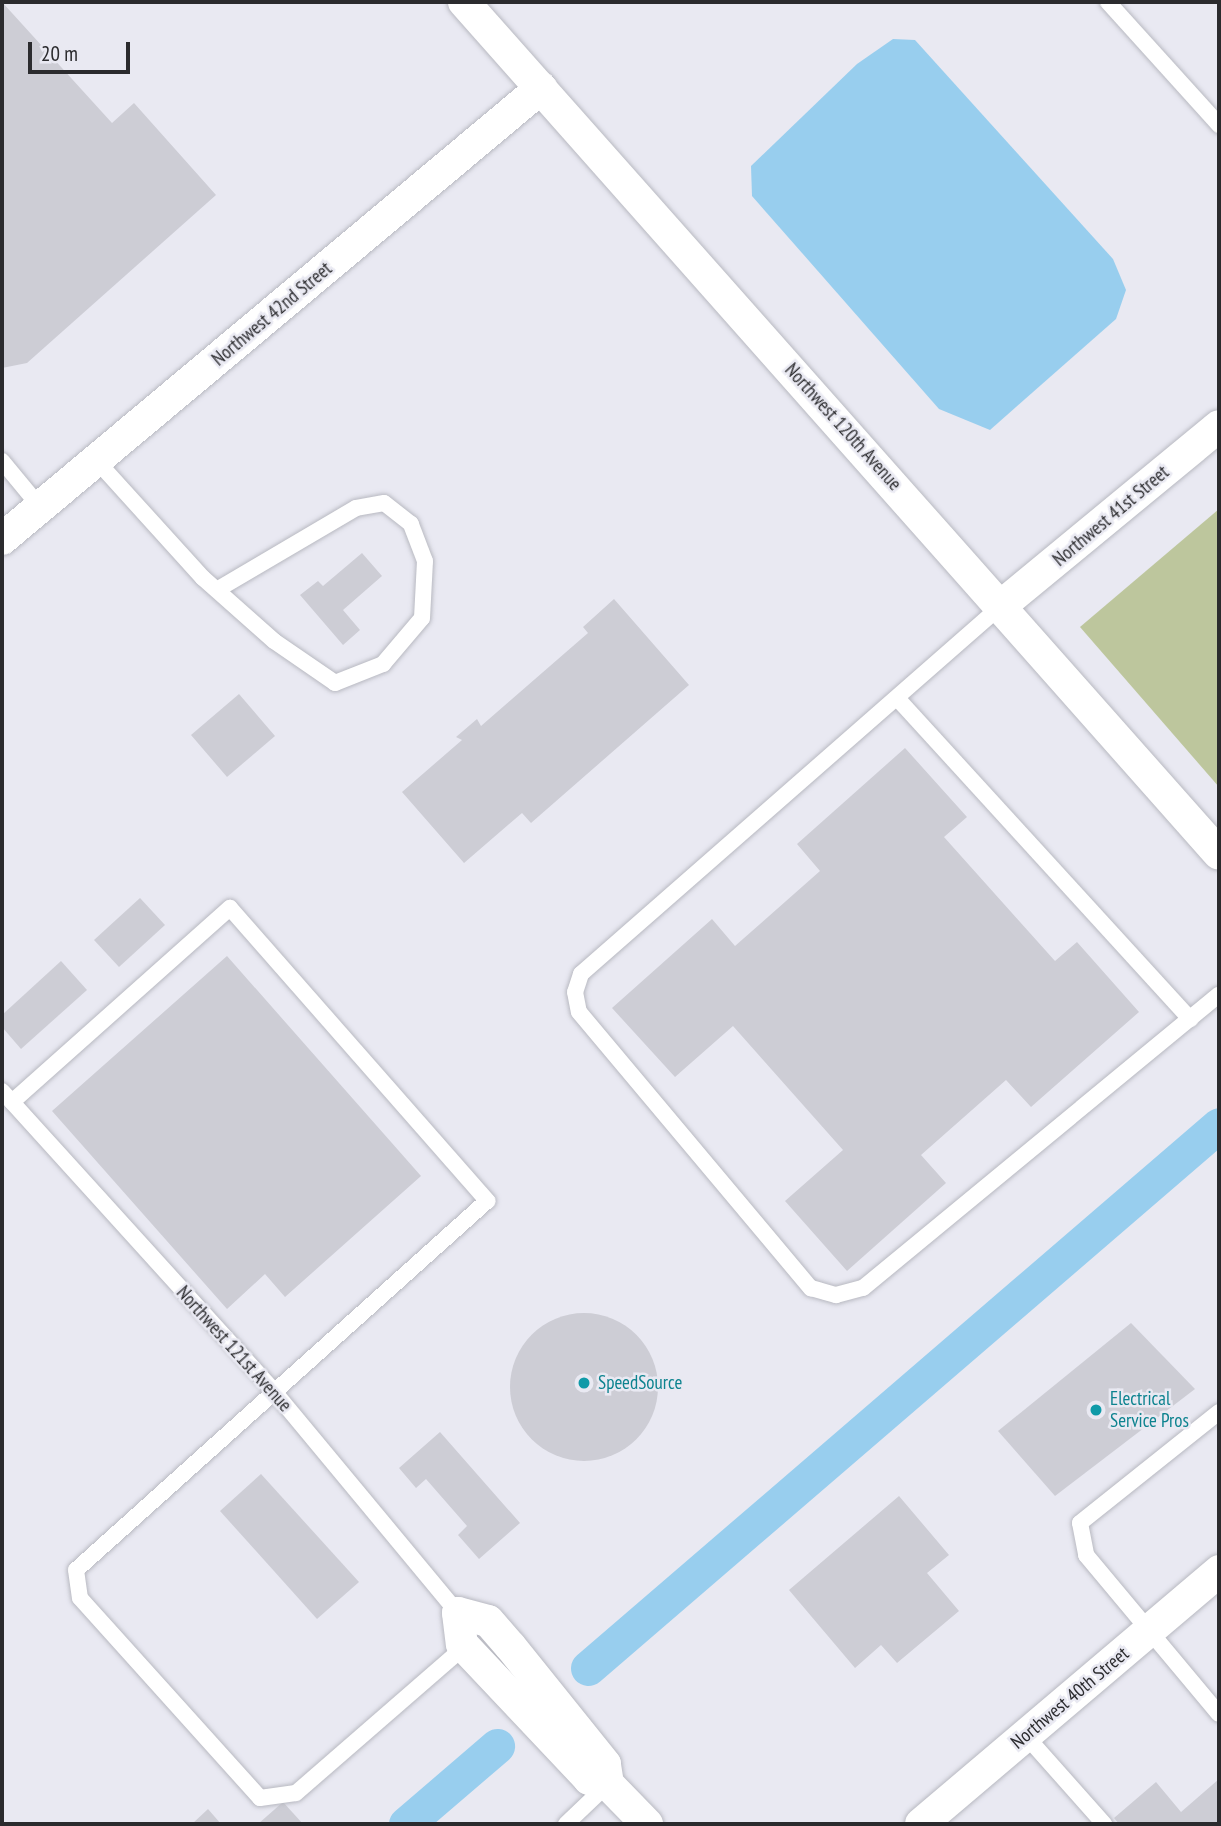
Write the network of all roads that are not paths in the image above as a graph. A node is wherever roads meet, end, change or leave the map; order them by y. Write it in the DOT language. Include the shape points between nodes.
graph roads {
  1 [pos="464,2"];
  2 [pos="1108,2"];
  3 [pos="541,89"];
  4 [pos="1219,125"];
  5 [pos="1219,426"];
  6 [pos="96,460"];
  7 [pos="2,461"];
  8 [pos="40,507"];
  9 [pos="2,539"];
  10 [pos="217,590"];
  11 [pos="1002,606"];
  12 [pos="897,698"];
  13 [pos="1219,854"];
  14 [pos="1219,995"];
  15 [pos="1190,1019"];
  16 [pos="7,1097"];
  17 [pos="272,1390"];
  18 [pos="1219,1412"];
  19 [pos="1219,1571"];
  20 [pos="458,1613"];
  21 [pos="1149,1631"];
  22 [pos="464,1647"];
  23 [pos="1219,1714"];
  24 [pos="1026,1736"];
  25 [pos="608,1784"];
  26 [pos="566,1824"];
  27 [pos="647,1824"];
  28 [pos="921,1824"];
  29 [pos="1104,1824"];
  1 -- 3 [label="street, Northwest 120th Avenue"];
  2 -- 4 [label="lane"];
  3 -- 6 [label="street, Northwest 42nd Street"];
  3 -- 11 [label="street, Northwest 120th Avenue"];
  5 -- 11 [label="street, Northwest 41st Street"];
  6 -- 8 [label="street, Northwest 42nd Street"];
  6 -- 10 [label="lane"];
  7 -- 8 [label="lane"];
  8 -- 9 [label="street, Northwest 42nd Street"];
  10 -- 10 [label="lane" via="335,683 383,664 422,618 425,561 411,524 384,503 356,508"];
  11 -- 12 [label="lane"];
  11 -- 13 [label="street, Northwest 120th Avenue"];
  12 -- 15 [label="lane"];
  12 -- 15 [label="lane" via="581,974 575,992 579,1012 811,1288 836,1295 863,1288"];
  14 -- 15 [label="lane"];
  16 -- 17 [label="lane, Northwest 121st Avenue"];
  16 -- 17 [label="lane" via="230,908 487,1201"];
  17 -- 20 [label="lane, Northwest 121st Avenue"];
  17 -- 22 [label="lane" via="76,1570 80,1598 260,1798 296,1793"];
  18 -- 21 [label="lane" via="1080,1523 1086,1555"];
  19 -- 21 [label="street, Northwest 40th Street"];
  20 -- 22 [label="street, Northwest 121st Avenue"];
  20 -- 25 [label="street" via="488,1621 510,1646 605,1764"];
  21 -- 23 [label="lane"];
  21 -- 24 [label="street, Northwest 40th Street"];
  22 -- 25 [label="street" via="589,1779"];
  24 -- 28 [label="street, Northwest 40th Street"];
  24 -- 29 [label="lane"];
  25 -- 26 [label="lane"];
  25 -- 27 [label="street"];
}
